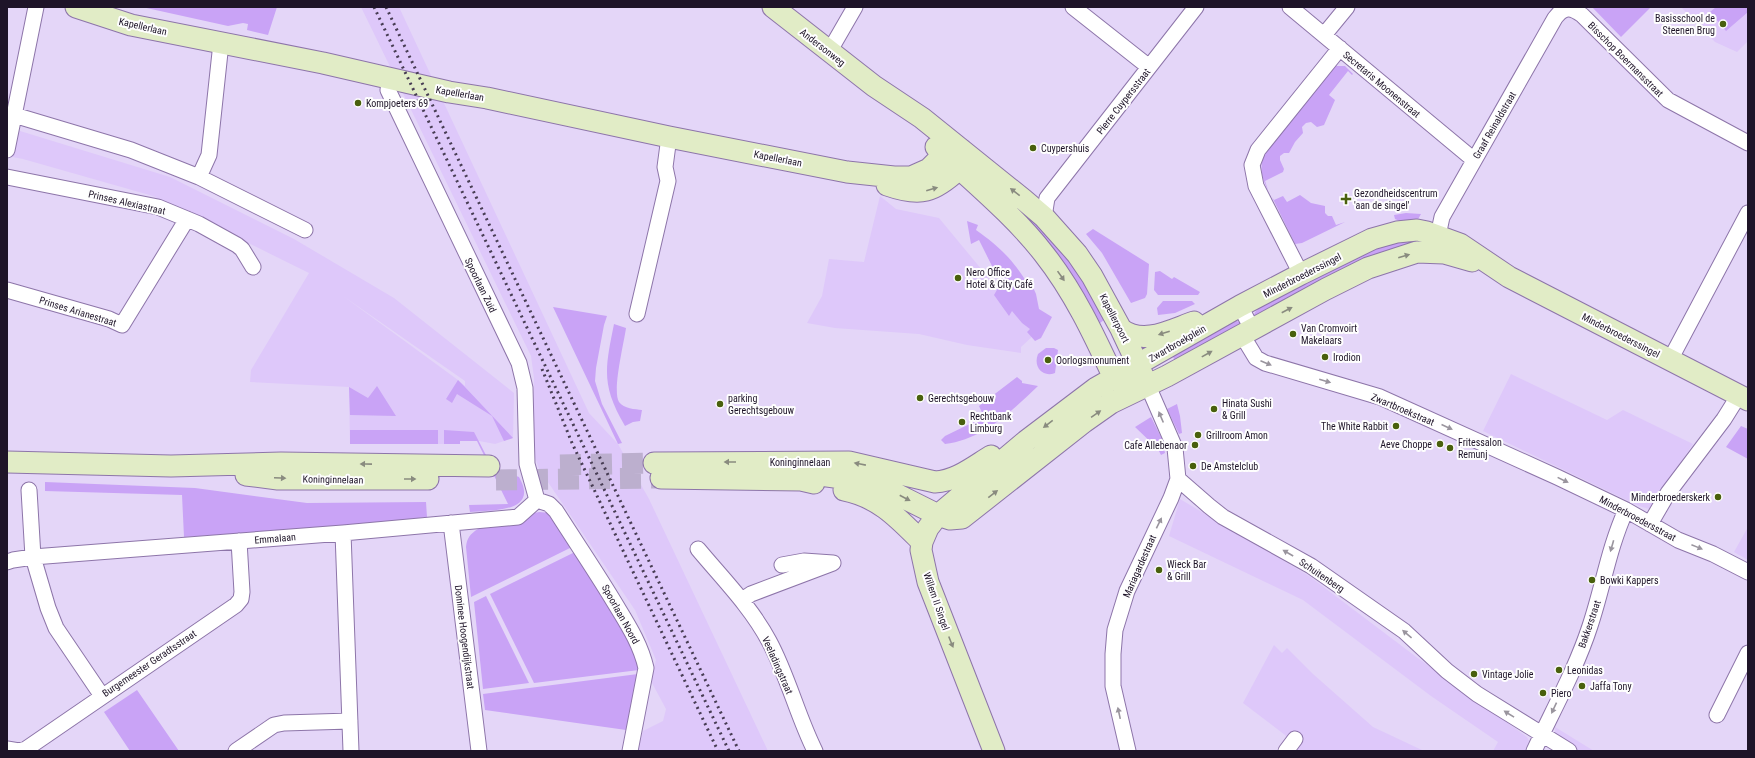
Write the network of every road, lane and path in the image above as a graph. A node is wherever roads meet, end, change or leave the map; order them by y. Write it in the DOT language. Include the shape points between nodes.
graph roads {
  1 [pos="36,7"];
  2 [pos="76,7"];
  3 [pos="773,7"];
  4 [pos="855,7"];
  5 [pos="1073,7"];
  6 [pos="1196,7"];
  7 [pos="1290,7"];
  8 [pos="1348,7"];
  9 [pos="1563,8"];
  10 [pos="1324,35"];
  11 [pos="221,43"];
  12 [pos="1340,48"];
  13 [pos="829,52"];
  14 [pos="1149,67"];
  15 [pos="390,79"];
  16 [pos="14,115"];
  17 [pos="669,137"];
  18 [pos="1748,143"];
  19 [pos="7,150"];
  20 [pos="955,158"];
  21 [pos="1474,160"];
  22 [pos="847,172"];
  23 [pos="7,177"];
  24 [pos="199,177"];
  25 [pos="1045,208"];
  26 [pos="1748,213"];
  27 [pos="187,219"];
  28 [pos="305,230"];
  29 [pos="1436,243"];
  30 [pos="253,267"];
  31 [pos="1301,274"];
  32 [pos="7,290"];
  33 [pos="1240,306"];
  34 [pos="637,314"];
  35 [pos="1121,329"];
  36 [pos="1247,332"];
  37 [pos="1670,360"];
  38 [pos="1138,365"];
  39 [pos="1114,378"];
  40 [pos="1148,386"];
  41 [pos="1743,398"];
  42 [pos="1026,441"];
  43 [pos="7,462"];
  44 [pos="1527,464"];
  45 [pos="492,473"];
  46 [pos="1178,479"];
  47 [pos="801,480"];
  48 [pos="29,490"];
  49 [pos="537,500"];
  50 [pos="1626,510"];
  51 [pos="938,515"];
  52 [pos="451,524"];
  53 [pos="1650,524"];
  54 [pos="343,533"];
  55 [pos="239,541"];
  56 [pos="922,542"];
  57 [pos="698,550"];
  58 [pos="33,557"];
  59 [pos="7,562"];
  60 [pos="782,565"];
  61 [pos="1748,572"];
  62 [pos="742,600"];
  63 [pos="1748,653"];
  64 [pos="102,696"];
  65 [pos="1717,715"];
  66 [pos="350,721"];
  67 [pos="1542,735"];
  68 [pos="7,749"];
  69 [pos="990,750"];
  70 [pos="236,751"];
  71 [pos="351,751"];
  72 [pos="479,751"];
  73 [pos="630,751"];
  74 [pos="815,751"];
  75 [pos="1128,751"];
  76 [pos="1534,751"];
  77 [pos="1569,751"];
  1 -- 16 [label="street"];
  2 -- 11 [label="main road, Kapellerlaan" via="131,24"];
  3 -- 13 [label="main road, Andersonweg"];
  4 -- 13 [label="street"];
  5 -- 14 [label="street"];
  6 -- 14 [label="street, Pierre Cuypersstraat"];
  7 -- 10 [label="street, Secretaris Moonenstraat"];
  8 -- 10 [label="street"];
  9 -- 18 [label="street, Bisschop Boermansstraat" via="1582,15 1668,100"];
  9 -- 21 [label="street, Graaf Reinaldstraat"];
  10 -- 12 [label="street, Secretaris Moonenstraat"];
  11 -- 15 [label="main road, Kapellerlaan"];
  11 -- 24 [label="street" via="209,155"];
  12 -- 21 [label="street, Secretaris Moonenstraat"];
  12 -- 31 [label="street" via="1258,150 1252,165 1256,186"];
  13 -- 20 [label="main road, Andersonweg" via="922,118"];
  14 -- 25 [label="street, Pierre Cuypersstraat"];
  15 -- 17 [label="main road, Kapellerlaan"];
  15 -- 49 [label="street, Spoorlaan Zuid" via="388,90 519,362 524,388 527,464"];
  16 -- 19 [label="street"];
  16 -- 24 [label="street" via="131,150"];
  17 -- 22 [label="main road, Kapellerlaan"];
  17 -- 34 [label="street" via="665,167 668,181"];
  20 -- 22 [label="main road, Kapellerlaan" via="911,177"];
  22 -- 20 [label="main road, Kapellerlaan, one-way" via="893,187 915,191 929,190 944,183"];
  25 -- 20 [label="main road, Kapellerpoort, one-way" via="1024,200"];
  20 -- 39 [label="main road, one-way" via="1045,255 1076,301"];
  21 -- 29 [label="street, Graaf Reinaldstraat" via="1442,218"];
  23 -- 27 [label="street, Prinses Alexiastraat" via="158,207"];
  24 -- 28 [label="street"];
  25 -- 35 [label="main road, Kapellerpoort" via="1092,276"];
  26 -- 37 [label="street"];
  27 -- 30 [label="street, Prinses Alexiastraat" via="237,245"];
  27 -- 32 [label="street, Prinses Arianestraat" via="122,325"];
  29 -- 31 [label="main road, Minderbroederssingel" via="1417,230 1397,232 1372,239"];
  36 -- 29 [label="main road, Minderbroederssingel, one-way" via="1368,268"];
  29 -- 37 [label="main road, Minderbroederssingel" via="1460,244 1496,269"];
  31 -- 33 [label="main road, Minderbroederssingel"];
  33 -- 35 [label="main road, one-way" via="1150,337 1133,336"];
  33 -- 36 [label="street, Zwartbroekstraat"];
  33 -- 38 [label="main road, Zwartbroekplein"];
  35 -- 38 [label="main road, Kapellerpoort"];
  40 -- 36 [label="main road, one-way"];
  36 -- 44 [label="street, Zwartbroekstraat, one-way" via="1256,358 1265,363 1380,397"];
  37 -- 41 [label="main road, Minderbroederssingel"];
  38 -- 39 [label="main road, Zwartbroekplein"];
  38 -- 40 [label="main road, Kapellerpoort"];
  39 -- 40 [label="main road" via="1128,386"];
  39 -- 42 [label="main road, one-way" via="1082,397"];
  46 -- 40 [label="street, one-way" via="1175,448"];
  51 -- 40 [label="main road, Koninginnelaan, one-way" via="950,519 962,518 1088,419 1111,403"];
  41 -- 53 [label="street" via="1668,493"];
  42 -- 47 [label="main road, Koninginnelaan, one-way" via="998,451 944,482 843,462 657,470"];
  42 -- 51 [label="main road"];
  43 -- 45 [label="main road, Koninginnelaan" via="171,466 278,479"];
  44 -- 50 [label="street, Minderbroedersstraat, one-way"];
  67 -- 46 [label="street, Schuitenberg, one-way" via="1460,682 1404,631 1311,566 1223,517"];
  75 -- 46 [label="street, Mariagardestraat, one-way" via="1113,686 1115,630 1126,591"];
  47 -- 51 [label="main road, Koninginnelaan, one-way" via="820,475 864,481"];
  47 -- 56 [label="main road, Koninginnelaan" via="867,497 884,506"];
  48 -- 58 [label="street"];
  49 -- 52 [label="street, Emmalaan" via="518,517"];
  49 -- 73 [label="street, Spoorlaan Noord" via="549,504 556,511 604,584 644,657 646,668"];
  50 -- 53 [label="street, Minderbroedersstraat"];
  50 -- 67 [label="street, Bakkerstraat, one-way" via="1617,530 1590,627"];
  51 -- 56 [label="main road"];
  52 -- 54 [label="street, Emmalaan"];
  52 -- 72 [label="street, Dominee Hoogendijkstraat"];
  53 -- 61 [label="street, Minderbroedersstraat, one-way" via="1678,540"];
  54 -- 55 [label="street, Emmalaan"];
  54 -- 66 [label="street"];
  55 -- 58 [label="street, Emmalaan"];
  55 -- 64 [label="street, Burgemeester Geradtsstraat" via="241,599"];
  56 -- 69 [label="main road, Willem II Singel, one-way" via="928,582"];
  57 -- 62 [label="street, Veeladingstraat"];
  58 -- 59 [label="street, Emmalaan"];
  58 -- 64 [label="street" via="56,628"];
  60 -- 62 [label="street" via="804,561 833,563 751,594"];
  62 -- 74 [label="street, Veeladingstraat" via="772,647"];
  63 -- 65 [label="street"];
  64 -- 68 [label="street, Burgemeester Geradtsstraat" via="26,750"];
  66 -- 70 [label="street" via="274,725"];
  66 -- 71 [label="street"];
  67 -- 76 [label="street, Bakkerstraat"];
  67 -- 77 [label="street, Schuitenberg"];
}
